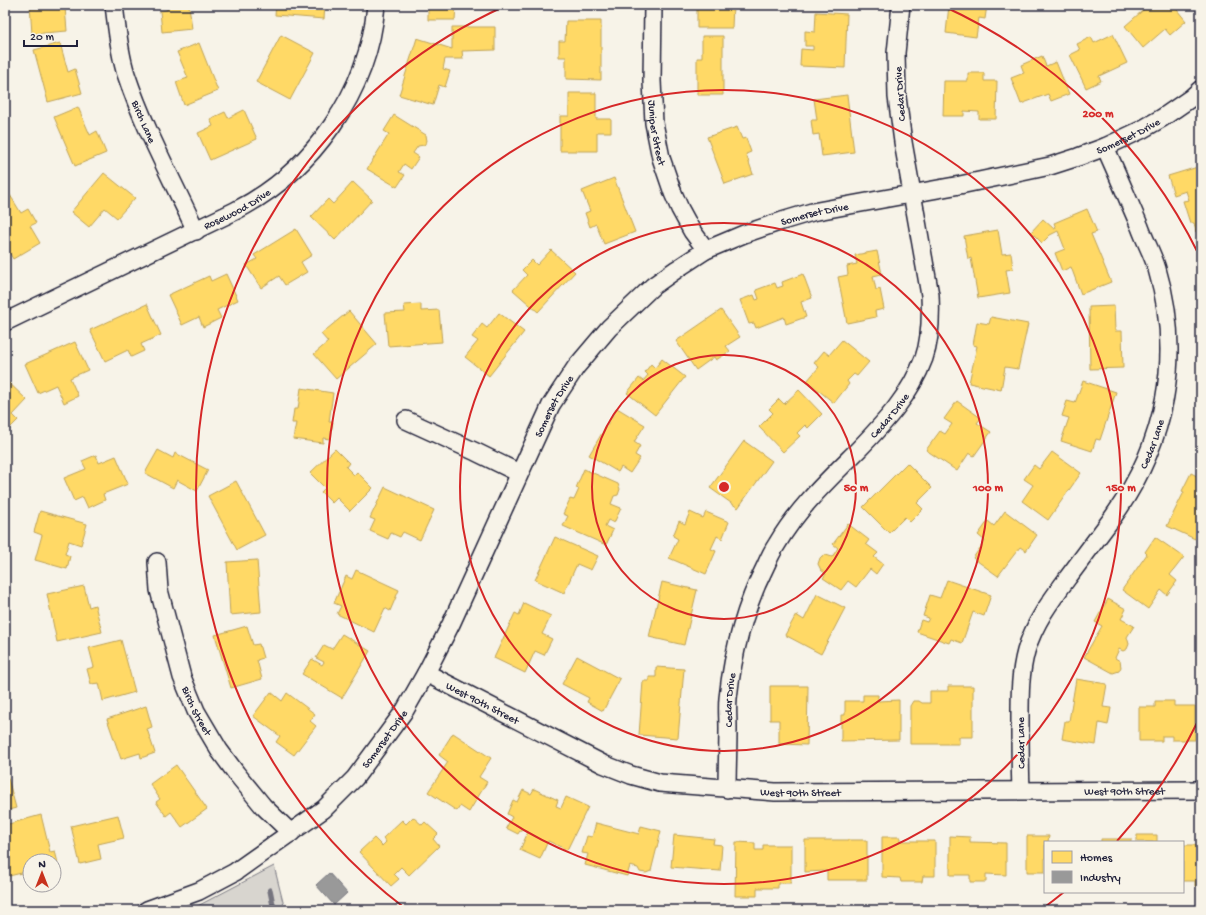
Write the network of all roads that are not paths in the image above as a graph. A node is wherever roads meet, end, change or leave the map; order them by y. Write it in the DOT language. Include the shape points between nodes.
graph roads {
  1 [pos="114,5"];
  2 [pos="376,5"];
  3 [pos="653,5"];
  4 [pos="901,5"];
  5 [pos="1201,89"];
  6 [pos="1106,147"];
  7 [pos="912,193"];
  8 [pos="196,230"];
  9 [pos="706,250"];
  10 [pos="5,322"];
  11 [pos="406,420"];
  12 [pos="519,473"];
  13 [pos="157,562"];
  14 [pos="426,673"];
  15 [pos="727,789"];
  16 [pos="1021,790"];
  17 [pos="1201,790"];
  18 [pos="291,833"];
  19 [pos="148,910"];
  1 -- 8 [label="street, Birch Lane" via="118,38 128,80"];
  2 -- 8 [label="street, Rosewood Drive" via="367,54 355,86 330,130 307,158 275,187 251,204"];
  3 -- 9 [label="street, Juniper Street" via="652,80 654,116 661,158 672,193"];
  4 -- 7 [label="street, Cedar Drive" via="896,53 897,97"];
  5 -- 6 [label="street, Somerset Drive" via="1162,118"];
  6 -- 7 [label="street, Somerset Drive" via="1050,166"];
  6 -- 16 [label="street, Cedar Lane" via="1157,268 1166,304 1170,346 1167,389 1156,435 1142,470 1119,509 1050,602 1026,650 1020,682"];
  7 -- 9 [label="street, Somerset Drive" via="782,220"];
  7 -- 15 [label="street, Cedar Drive" via="930,295 931,316 924,358 901,403 797,514 776,544 755,588 740,629 732,669 728,700"];
  8 -- 10 [label="street, Rosewood Drive"];
  9 -- 12 [label="street, Somerset Drive" via="653,286 609,328 576,367 551,405"];
  11 -- 12 [label="street"];
  12 -- 14 [label="street, Somerset Drive" via="451,624"];
  13 -- 18 [label="street, Birch Street" via="159,590 182,677 196,711 236,773 263,806"];
  14 -- 15 [label="street, West 90th Street" via="603,764 631,775 660,783"];
  14 -- 18 [label="street, Somerset Drive" via="405,710 355,778 324,809"];
  15 -- 16 [label="street, West 90th Street" via="775,792"];
  16 -- 17 [label="street, West 90th Street"];
  18 -- 19 [label="street, Somerset Drive" via="235,872 199,890"];
}
